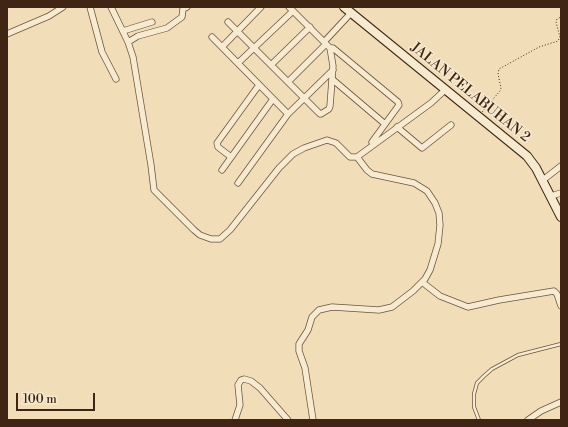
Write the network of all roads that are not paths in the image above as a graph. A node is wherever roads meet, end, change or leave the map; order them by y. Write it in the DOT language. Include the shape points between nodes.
graph roads {
  1 [pos="63,7"];
  2 [pos="90,7"];
  3 [pos="111,7"];
  4 [pos="261,7"];
  5 [pos="344,7"];
  6 [pos="183,9"];
  7 [pos="291,9"];
  8 [pos="351,14"];
  9 [pos="152,22"];
  10 [pos="228,22"];
  11 [pos="310,27"];
  12 [pos="237,30"];
  13 [pos="123,31"];
  14 [pos="7,34"];
  15 [pos="212,37"];
  16 [pos="128,42"];
  17 [pos="326,44"];
  18 [pos="222,46"];
  19 [pos="254,48"];
  20 [pos="238,64"];
  21 [pos="271,65"];
  22 [pos="333,70"];
  23 [pos="116,79"];
  24 [pos="332,79"];
  25 [pos="288,82"];
  26 [pos="259,85"];
  27 [pos="445,90"];
  28 [pos="304,98"];
  29 [pos="273,100"];
  30 [pos="288,114"];
  31 [pos="386,124"];
  32 [pos="451,125"];
  33 [pos="397,127"];
  34 [pos="372,142"];
  35 [pos="231,157"];
  36 [pos="357,157"];
  37 [pos="561,166"];
  38 [pos="222,170"];
  39 [pos="543,180"];
  40 [pos="238,183"];
  41 [pos="561,193"];
  42 [pos="551,196"];
  43 [pos="561,216"];
  44 [pos="422,282"];
  45 [pos="561,306"];
  46 [pos="561,344"];
  47 [pos="561,402"];
  48 [pos="235,420"];
  49 [pos="288,420"];
  50 [pos="313,420"];
  51 [pos="479,420"];
  52 [pos="528,420"];
  1 -- 14 [label="street" via="49,16"];
  2 -- 23 [label="street" via="102,52"];
  3 -- 13 [label="street"];
  4 -- 12 [label="street"];
  5 -- 8 [label="main road, JALAN PELABUHAN 2"];
  6 -- 16 [label="street" via="182,17 167,28 138,36"];
  7 -- 11 [label="street"];
  7 -- 19 [label="street"];
  8 -- 17 [label="street"];
  8 -- 27 [label="main road, JALAN PELABUHAN 2"];
  9 -- 13 [label="street"];
  10 -- 12 [label="street"];
  11 -- 17 [label="street"];
  11 -- 21 [label="street"];
  12 -- 18 [label="street"];
  12 -- 19 [label="street"];
  13 -- 16 [label="street"];
  15 -- 18 [label="street"];
  16 -- 36 [label="street" via="133,57 154,189 200,235 216,240 224,236 286,160 296,152 329,140 336,143 350,157"];
  17 -- 22 [label="street"];
  17 -- 25 [label="street"];
  17 -- 31 [label="street" via="398,102 398,107"];
  18 -- 20 [label="street"];
  19 -- 20 [label="street"];
  19 -- 21 [label="street"];
  20 -- 26 [label="street"];
  21 -- 25 [label="street"];
  22 -- 24 [label="street"];
  22 -- 28 [label="street"];
  24 -- 28 [label="street" via="329,109 320,114"];
  24 -- 31 [label="street"];
  25 -- 28 [label="street"];
  26 -- 29 [label="street"];
  26 -- 35 [label="street" via="217,143 218,147"];
  27 -- 33 [label="street"];
  27 -- 39 [label="main road, JALAN PELABUHAN 2" via="527,156"];
  28 -- 30 [label="street"];
  29 -- 30 [label="street"];
  29 -- 35 [label="street"];
  30 -- 40 [label="street"];
  31 -- 34 [label="street"];
  32 -- 33 [label="street" via="422,148"];
  33 -- 36 [label="street"];
  35 -- 38 [label="street"];
  36 -- 44 [label="street" via="372,174 414,183 423,188 438,208 438,244 430,270"];
  37 -- 39 [label="street"];
  39 -- 42 [label="main road, JALAN PELABUHAN 2"];
  41 -- 42 [label="street"];
  42 -- 43 [label="main road, JALAN PELABUHAN 2"];
  44 -- 45 [label="street" via="440,296 468,307 554,292"];
  44 -- 50 [label="street" via="386,310 332,307 319,310 312,317 308,330 299,344 299,351 305,368"];
  46 -- 51 [label="lane" via="518,355 484,376 474,394 474,406"];
  47 -- 52 [label="street"];
  48 -- 49 [label="street" via="240,405 238,385 244,379 260,388"];
}
